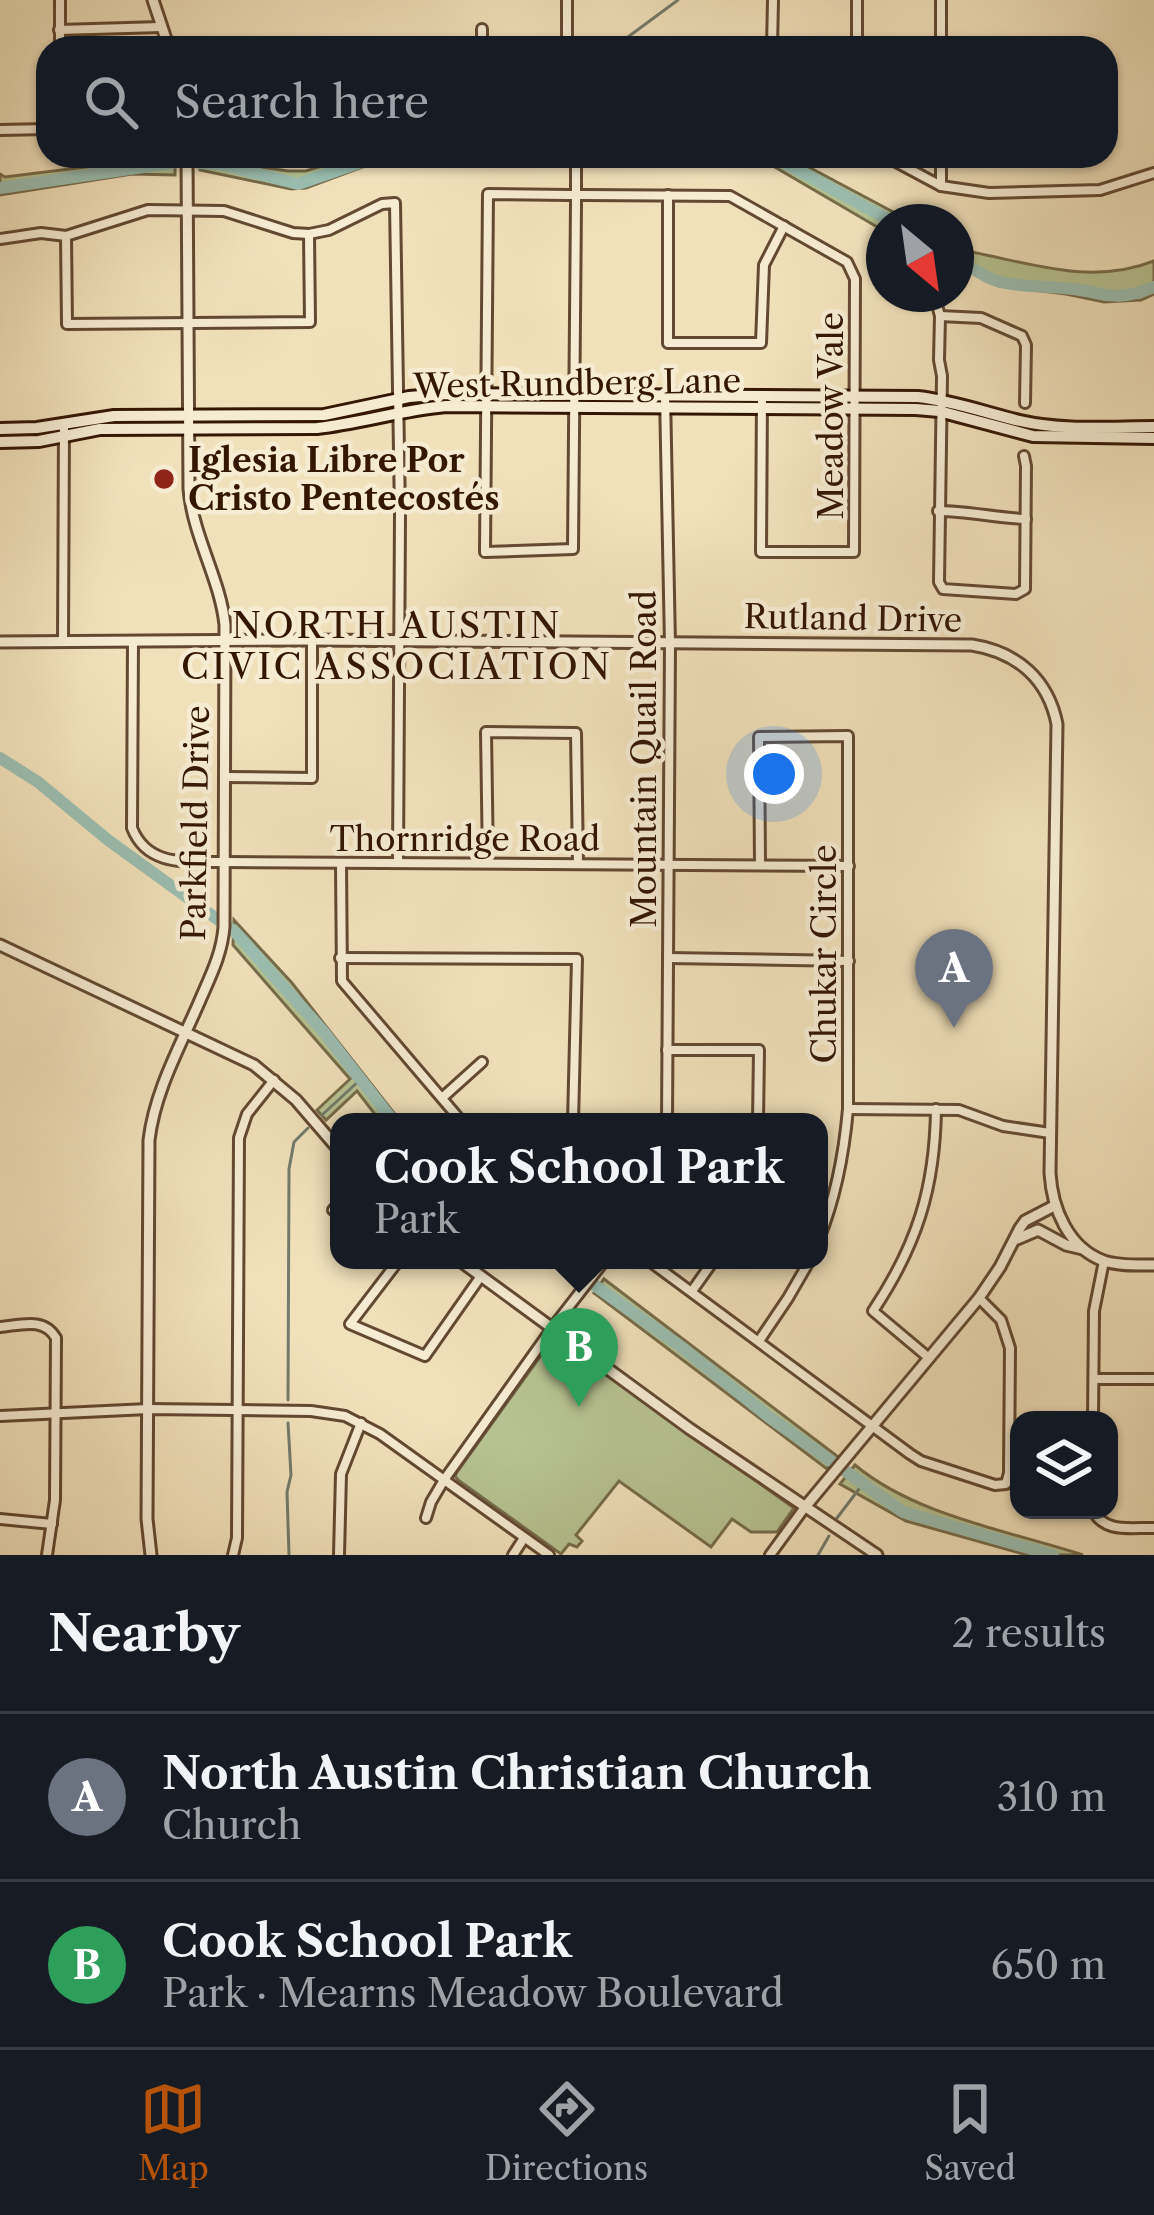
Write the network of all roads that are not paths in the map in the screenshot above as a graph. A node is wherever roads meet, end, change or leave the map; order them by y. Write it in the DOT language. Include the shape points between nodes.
graph roads {
  1 [pos="59,0"];
  2 [pos="153,0"];
  3 [pos="567,0"];
  4 [pos="773,0"];
  5 [pos="857,0"];
  6 [pos="941,0"];
  7 [pos="161,27"];
  8 [pos="482,29"];
  9 [pos="59,30"];
  10 [pos="59,36"];
  11 [pos="164,36"];
  12 [pos="482,36"];
  13 [pos="567,36"];
  14 [pos="772,36"];
  15 [pos="857,36"];
  16 [pos="941,36"];
  17 [pos="36,129"];
  18 [pos="0,130"];
  19 [pos="187,168"];
  20 [pos="576,168"];
  21 [pos="907,168"];
  22 [pos="941,168"];
  23 [pos="1154,173"];
  24 [pos="941,186"];
  25 [pos="576,195"];
  26 [pos="668,195"];
  27 [pos="187,209"];
  28 [pos="784,226"];
  29 [pos="309,234"];
  30 [pos="65,236"];
  31 [pos="0,239"];
  32 [pos="939,312"];
  33 [pos="940,316"];
  34 [pos="188,322"];
  35 [pos="487,400"];
  36 [pos="574,400"];
  37 [pos="665,401"];
  38 [pos="762,402"];
  39 [pos="854,402"];
  40 [pos="1025,403"];
  41 [pos="940,405"];
  42 [pos="396,406"];
  43 [pos="188,423"];
  44 [pos="1154,427"];
  45 [pos="0,429"];
  46 [pos="64,430"];
  47 [pos="1072,432"];
  48 [pos="1154,438"];
  49 [pos="0,442"];
  50 [pos="1024,456"];
  51 [pos="938,511"];
  52 [pos="1026,519"];
  53 [pos="312,640"];
  54 [pos="133,641"];
  55 [pos="225,641"];
  56 [pos="0,642"];
  57 [pos="63,642"];
  58 [pos="400,642"];
  59 [pos="670,644"];
  60 [pos="225,777"];
  61 [pos="224,862"];
  62 [pos="398,862"];
  63 [pos="341,863"];
  64 [pos="488,863"];
  65 [pos="578,863"];
  66 [pos="668,864"];
  67 [pos="760,864"];
  68 [pos="849,866"];
  69 [pos="0,946"];
  70 [pos="340,958"];
  71 [pos="668,958"];
  72 [pos="849,961"];
  73 [pos="186,1033"];
  74 [pos="667,1050"];
  75 [pos="482,1062"];
  76 [pos="274,1080"];
  77 [pos="442,1098"];
  78 [pos="848,1109"];
  79 [pos="936,1109"];
  80 [pos="454,1113"];
  81 [pos="573,1113"];
  82 [pos="667,1113"];
  83 [pos="758,1113"];
  84 [pos="1050,1133"];
  85 [pos="330,1140"];
  86 [pos="1054,1206"];
  87 [pos="828,1210"];
  88 [pos="1012,1242"];
  89 [pos="1087,1250"];
  90 [pos="1104,1261"];
  91 [pos="1154,1265"];
  92 [pos="392,1269"];
  93 [pos="471,1269"];
  94 [pos="598,1269"];
  95 [pos="661,1269"];
  96 [pos="708,1269"];
  97 [pos="804,1269"];
  98 [pos="481,1276"];
  99 [pos="692,1291"];
  100 [pos="979,1298"];
  101 [pos="0,1327"];
  102 [pos="553,1327"];
  103 [pos="759,1341"];
  104 [pos="929,1358"];
  105 [pos="1094,1379"];
  106 [pos="1154,1379"];
  107 [pos="148,1409"];
  108 [pos="237,1411"];
  109 [pos="1094,1411"];
  110 [pos="57,1412"];
  111 [pos="0,1416"];
  112 [pos="362,1423"];
  113 [pos="872,1428"];
  114 [pos="445,1480"];
  115 [pos="805,1507"];
  116 [pos="426,1518"];
  117 [pos="0,1519"];
  118 [pos="1098,1519"];
  119 [pos="52,1524"];
  120 [pos="1154,1528"];
  121 [pos="524,1538"];
  122 [pos="872,1554"];
  123 [pos="47,1555"];
  124 [pos="151,1555"];
  125 [pos="233,1555"];
  126 [pos="339,1555"];
  127 [pos="513,1555"];
  128 [pos="549,1555"];
  129 [pos="770,1555"];
  1 -- 9 [label="street"];
  2 -- 7 [label="street"];
  3 -- 13 [label="street"];
  4 -- 14 [label="street"];
  5 -- 15 [label="street"];
  6 -- 16 [label="street"];
  7 -- 9 [label="street"];
  7 -- 11 [label="street"];
  8 -- 12 [label="street"];
  9 -- 10 [label="street"];
  17 -- 18 [label="street"];
  19 -- 27 [label="street, Parkfield Drive"];
  20 -- 25 [label="street"];
  21 -- 24 [label="street"];
  22 -- 24 [label="street"];
  23 -- 24 [label="street" via="1078,192"];
  25 -- 26 [label="street, Meadow Vale"];
  25 -- 35 [label="street, Meadow Vale" via="488,194"];
  25 -- 36 [label="street"];
  26 -- 28 [label="street, Meadow Vale" via="730,196"];
  26 -- 28 [label="street" via="668,343 761,343 764,266"];
  27 -- 29 [label="street" via="233,212"];
  27 -- 30 [label="street" via="135,212"];
  27 -- 34 [label="street, Parkfield Drive"];
  28 -- 39 [label="street, Meadow Vale" via="854,273"];
  29 -- 34 [label="street" via="310,322"];
  29 -- 42 [label="street" via="395,203"];
  30 -- 31 [label="street"];
  30 -- 34 [label="street" via="67,324"];
  32 -- 33 [label="street"];
  33 -- 40 [label="street" via="981,318 1022,336"];
  33 -- 41 [label="street"];
  34 -- 43 [label="street, Parkfield Drive"];
  35 -- 36 [label="main road, West Rundberg Lane"];
  35 -- 36 [label="street" via="485,552 573,549"];
  35 -- 42 [label="main road, West Rundberg Lane" via="423,395"];
  36 -- 37 [label="main road, West Rundberg Lane"];
  37 -- 38 [label="main road, West Rundberg Lane"];
  37 -- 59 [label="street, Mountain Quail Road"];
  38 -- 39 [label="main road, West Rundberg Lane"];
  38 -- 39 [label="street, Meadow Vale" via="761,552 854,552"];
  39 -- 41 [label="main road, West Rundberg Lane"];
  41 -- 47 [label="main road, West Rundberg Lane"];
  41 -- 51 [label="street"];
  42 -- 43 [label="main road, West Rundberg Lane" via="306,422"];
  42 -- 58 [label="street"];
  43 -- 46 [label="main road, West Rundberg Lane"];
  43 -- 55 [label="street, Parkfield Drive" via="190,506 223,609"];
  44 -- 47 [label="main road, West Rundberg Lane"];
  45 -- 46 [label="main road, West Rundberg Lane"];
  46 -- 49 [label="main road, West Rundberg Lane"];
  46 -- 57 [label="street"];
  47 -- 48 [label="main road, West Rundberg Lane"];
  50 -- 52 [label="street"];
  51 -- 52 [label="street"];
  51 -- 52 [label="street" via="938,581 949,591 1024,591"];
  53 -- 55 [label="street, Rutland Drive"];
  53 -- 58 [label="street, Rutland Drive"];
  53 -- 60 [label="street" via="312,778"];
  54 -- 55 [label="street, Rutland Drive"];
  54 -- 57 [label="street, Rutland Drive"];
  54 -- 61 [label="street, Thornridge Road" via="133,833 160,859"];
  55 -- 60 [label="street, Parkfield Drive"];
  56 -- 57 [label="street, Rutland Drive"];
  58 -- 59 [label="street, Rutland Drive"];
  58 -- 62 [label="street"];
  59 -- 66 [label="street, Mountain Quail Road"];
  59 -- 84 [label="street, Rutland Drive" via="986,647 1040,682 1058,736"];
  60 -- 61 [label="street, Parkfield Drive"];
  61 -- 63 [label="street, Thornridge Road"];
  61 -- 73 [label="street, Parkfield Drive" via="223,943"];
  62 -- 63 [label="street, Thornridge Road"];
  62 -- 64 [label="street, Thornridge Road"];
  63 -- 70 [label="street"];
  64 -- 65 [label="street, Thornridge Road"];
  64 -- 65 [label="street" via="486,732 576,734"];
  65 -- 66 [label="street, Thornridge Road"];
  66 -- 67 [label="street, Thornridge Road"];
  66 -- 71 [label="street, Mountain Quail Road"];
  67 -- 68 [label="street, Thornridge Road"];
  67 -- 68 [label="street, Chukar Circle" via="759,737 848,736"];
  68 -- 72 [label="street, Chukar Circle"];
  69 -- 73 [label="street"];
  70 -- 77 [label="street" via="347,990"];
  70 -- 81 [label="street" via="577,959"];
  71 -- 72 [label="street"];
  71 -- 74 [label="street, Mountain Quail Road"];
  72 -- 78 [label="street, Chukar Circle"];
  73 -- 76 [label="street"];
  73 -- 107 [label="street, Parkfield Drive" via="149,1141"];
  74 -- 82 [label="street, Mountain Quail Road"];
  74 -- 83 [label="street" via="759,1050"];
  75 -- 77 [label="street"];
  76 -- 85 [label="street"];
  76 -- 108 [label="street" via="239,1138"];
  77 -- 80 [label="street"];
  78 -- 79 [label="street"];
  78 -- 87 [label="street, Chukar Circle"];
  79 -- 84 [label="street"];
  79 -- 104 [label="street" via="924,1208 873,1311"];
  84 -- 86 [label="street, Rutland Drive"];
  86 -- 88 [label="street" via="1025,1221"];
  86 -- 89 [label="street"];
  88 -- 89 [label="street" via="1038,1230"];
  88 -- 100 [label="street"];
  89 -- 90 [label="street"];
  90 -- 91 [label="street"];
  90 -- 105 [label="street"];
  92 -- 98 [label="street" via="350,1324 425,1356"];
  93 -- 98 [label="street"];
  94 -- 102 [label="street"];
  95 -- 99 [label="street"];
  96 -- 99 [label="street"];
  97 -- 103 [label="street"];
  98 -- 102 [label="street"];
  99 -- 103 [label="street"];
  100 -- 104 [label="street"];
  100 -- 113 [label="street" via="1001,1320 1010,1348 1006,1484 921,1461"];
  101 -- 110 [label="street" via="40,1323 52,1331"];
  102 -- 114 [label="street"];
  102 -- 115 [label="street"];
  103 -- 113 [label="street"];
  104 -- 113 [label="street"];
  105 -- 106 [label="street"];
  105 -- 109 [label="street"];
  107 -- 108 [label="street"];
  107 -- 110 [label="street"];
  107 -- 124 [label="street, Parkfield Drive"];
  108 -- 112 [label="street" via="328,1412"];
  108 -- 125 [label="street"];
  110 -- 111 [label="street"];
  110 -- 119 [label="street"];
  112 -- 114 [label="street"];
  112 -- 126 [label="street" via="341,1474"];
  113 -- 115 [label="street"];
  114 -- 116 [label="street"];
  114 -- 121 [label="street"];
  115 -- 122 [label="street"];
  115 -- 129 [label="street"];
  117 -- 119 [label="street"];
  118 -- 120 [label="street" via="1109,1527"];
  119 -- 123 [label="street"];
  121 -- 127 [label="street"];
  121 -- 128 [label="street"];
}
